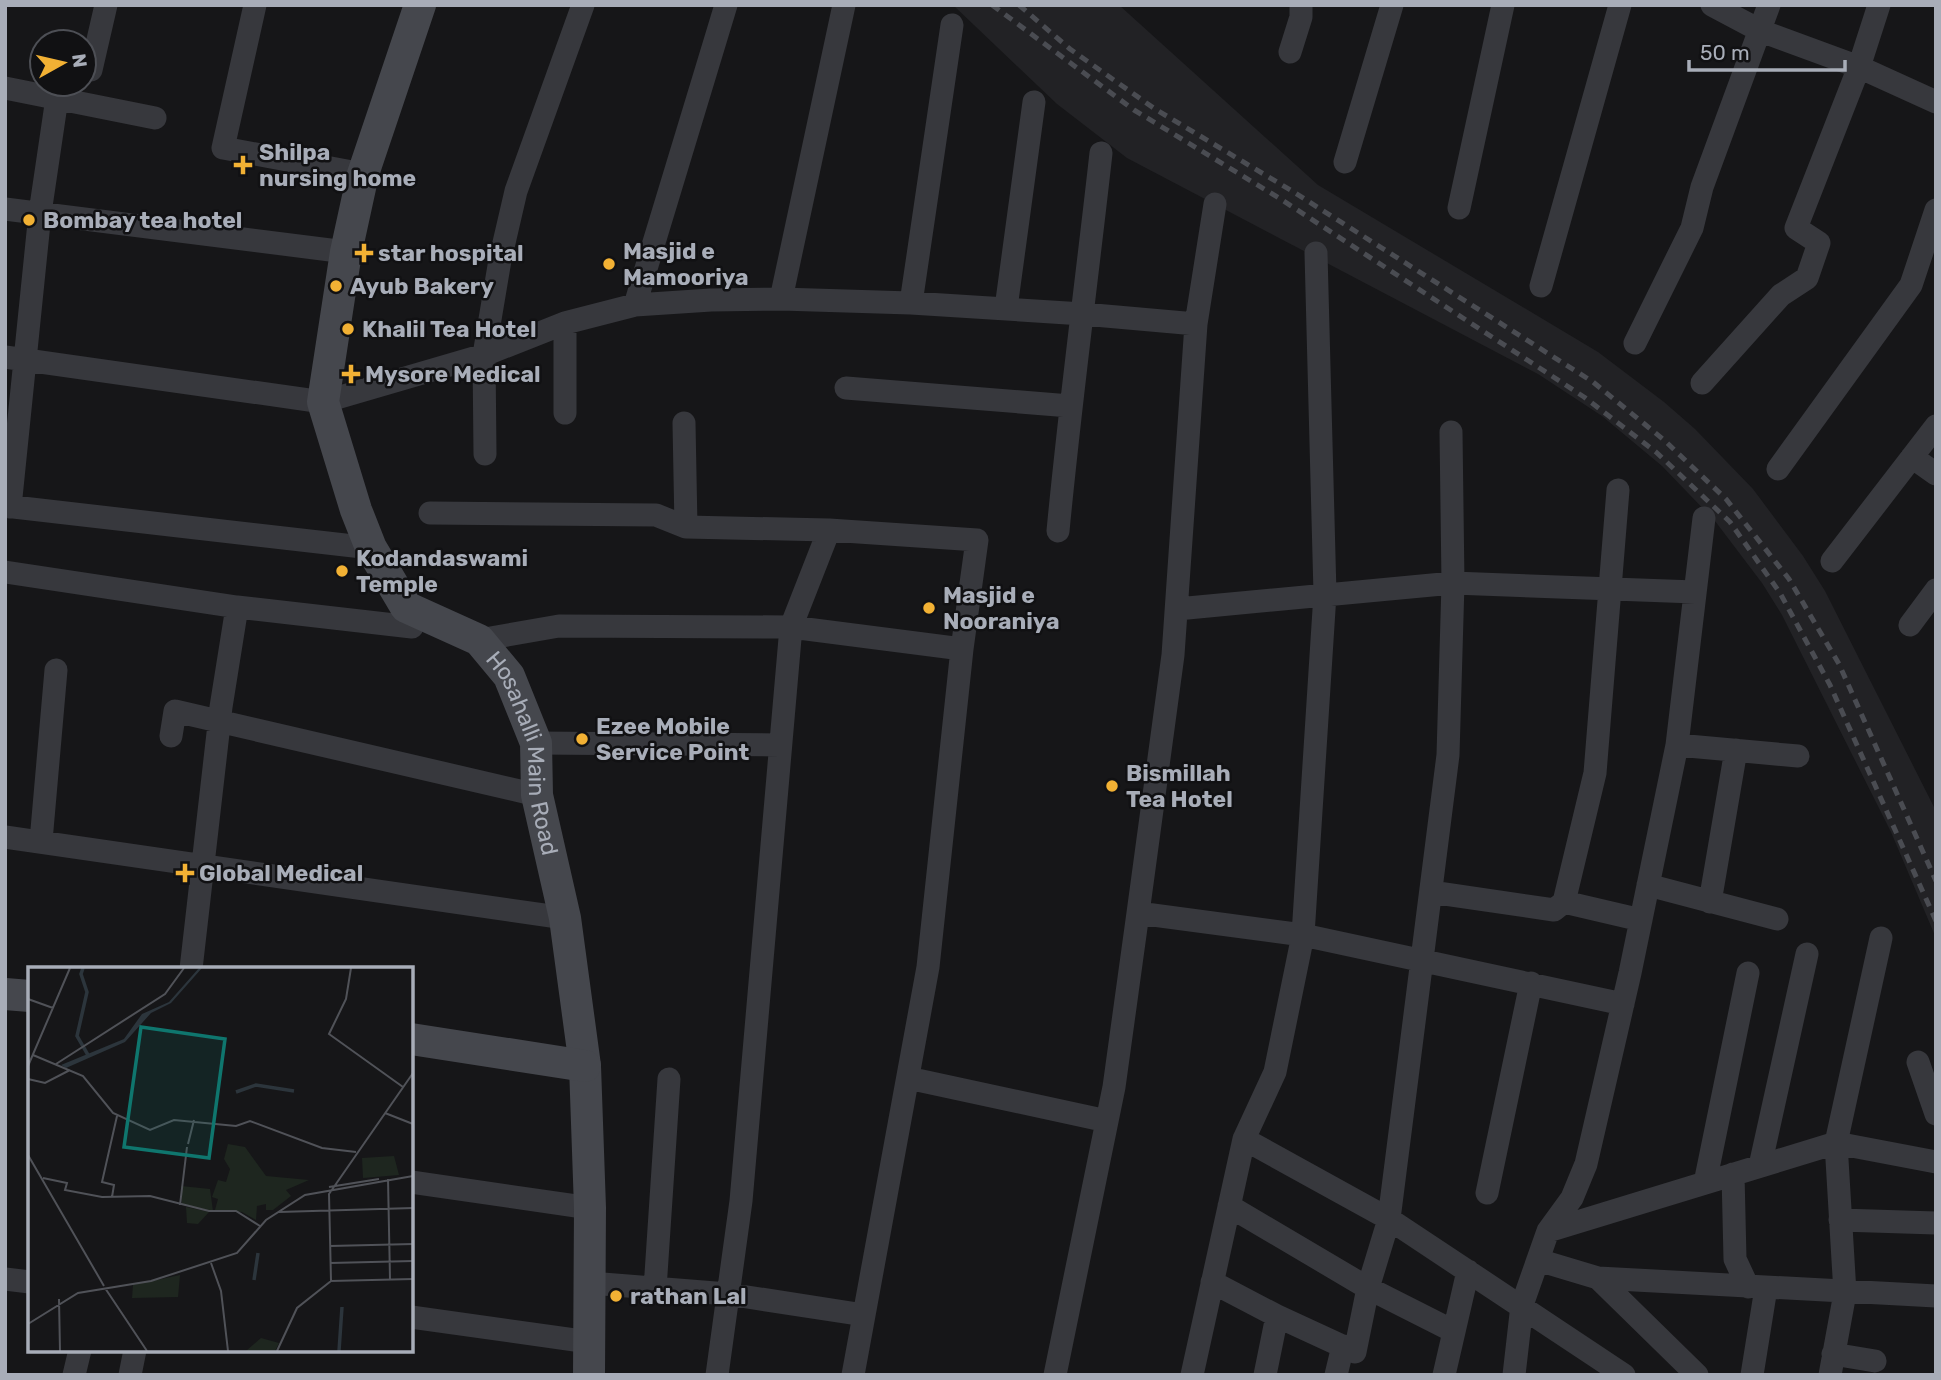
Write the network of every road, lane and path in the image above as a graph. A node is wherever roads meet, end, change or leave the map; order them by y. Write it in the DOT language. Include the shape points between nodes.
graph roads {
  1 [pos="106,5"];
  2 [pos="255,5"];
  3 [pos="420,5"];
  4 [pos="583,5"];
  5 [pos="726,5"];
  6 [pos="844,5"];
  7 [pos="1301,5"];
  8 [pos="1392,5"];
  9 [pos="1503,5"];
  10 [pos="1620,5"];
  11 [pos="1712,5"];
  12 [pos="1769,5"];
  13 [pos="1880,5"];
  14 [pos="952,25"];
  15 [pos="1760,31"];
  16 [pos="98,40"];
  17 [pos="1290,52"];
  18 [pos="1859,67"];
  19 [pos="5,88"];
  20 [pos="28,92"];
  21 [pos="57,98"];
  22 [pos="1034,102"];
  23 [pos="1936,102"];
  24 [pos="155,118"];
  25 [pos="1101,153"];
  26 [pos="1345,162"];
  27 [pos="363,173"];
  28 [pos="1215,204"];
  29 [pos="1459,208"];
  30 [pos="5,209"];
  31 [pos="1936,210"];
  32 [pos="40,213"];
  33 [pos="345,253"];
  34 [pos="1316,253"];
  35 [pos="1541,286"];
  36 [pos="781,299"];
  37 [pos="911,303"];
  38 [pos="635,305"];
  39 [pos="1006,308"];
  40 [pos="1083,313"];
  41 [pos="565,323"];
  42 [pos="1196,324"];
  43 [pos="1635,343"];
  44 [pos="484,355"];
  45 [pos="15,358"];
  46 [pos="1702,383"];
  47 [pos="846,388"];
  48 [pos="323,402"];
  49 [pos="1070,406"];
  50 [pos="565,413"];
  51 [pos="684,423"];
  52 [pos="1936,426"];
  53 [pos="1451,432"];
  54 [pos="485,454"];
  55 [pos="1912,457"];
  56 [pos="1778,469"];
  57 [pos="1936,474"];
  58 [pos="1618,490"];
  59 [pos="7,507"];
  60 [pos="430,513"];
  61 [pos="1704,518"];
  62 [pos="686,527"];
  63 [pos="829,530"];
  64 [pos="1058,531"];
  65 [pos="371,548"];
  66 [pos="1832,561"];
  67 [pos="5,572"];
  68 [pos="1453,583"];
  69 [pos="1611,589"];
  70 [pos="1936,590"];
  71 [pos="1695,592"];
  72 [pos="1325,594"];
  73 [pos="237,607"];
  74 [pos="406,607"];
  75 [pos="1177,609"];
  76 [pos="1910,625"];
  77 [pos="791,627"];
  78 [pos="480,640"];
  79 [pos="962,649"];
  80 [pos="56,670"];
  81 [pos="219,722"];
  82 [pos="171,736"];
  83 [pos="536,743"];
  84 [pos="780,745"];
  85 [pos="1676,745"];
  86 [pos="1736,750"];
  87 [pos="1798,756"];
  88 [pos="537,794"];
  89 [pos="5,837"];
  90 [pos="41,841"];
  91 [pos="203,865"];
  92 [pos="1648,885"];
  93 [pos="1431,892"];
  94 [pos="1564,902"];
  95 [pos="1710,902"];
  96 [pos="1138,913"];
  97 [pos="565,918"];
  98 [pos="1777,919"];
  99 [pos="1641,920"];
  100 [pos="1303,935"];
  101 [pos="1881,938"];
  102 [pos="1807,954"];
  103 [pos="1422,960"];
  104 [pos="191,967"];
  105 [pos="1748,973"];
  106 [pos="1531,983"];
  107 [pos="5,994"];
  108 [pos="28,996"];
  109 [pos="1623,1004"];
  110 [pos="413,1039"];
  111 [pos="1918,1062"];
  112 [pos="585,1066"];
  113 [pos="908,1078"];
  114 [pos="669,1080"];
  115 [pos="1936,1114"];
  116 [pos="1107,1121"];
  117 [pos="1244,1139"];
  118 [pos="1836,1143"];
  119 [pos="1936,1162"];
  120 [pos="1760,1166"];
  121 [pos="1734,1174"];
  122 [pos="413,1182"];
  123 [pos="1705,1183"];
  124 [pos="1487,1193"];
  125 [pos="1229,1206"];
  126 [pos="590,1208"];
  127 [pos="1389,1219"];
  128 [pos="1840,1220"];
  129 [pos="1936,1223"];
  130 [pos="1548,1231"];
  131 [pos="1538,1260"];
  132 [pos="1468,1271"];
  133 [pos="1598,1278"];
  134 [pos="5,1279"];
  135 [pos="28,1282"];
  136 [pos="1212,1282"];
  137 [pos="590,1283"];
  138 [pos="1368,1287"];
  139 [pos="1757,1288"];
  140 [pos="654,1289"];
  141 [pos="1845,1293"];
  142 [pos="728,1294"];
  143 [pos="1936,1296"];
  144 [pos="1522,1305"];
  145 [pos="864,1315"];
  146 [pos="1277,1316"];
  147 [pos="413,1317"];
  148 [pos="1453,1331"];
  149 [pos="589,1342"];
  150 [pos="1343,1346"];
  151 [pos="80,1352"];
  152 [pos="135,1352"];
  153 [pos="1875,1361"];
  154 [pos="1832,1364"];
  155 [pos="74,1375"];
  156 [pos="130,1375"];
  157 [pos="589,1375"];
  158 [pos="717,1375"];
  159 [pos="853,1375"];
  160 [pos="1055,1375"];
  161 [pos="1192,1375"];
  162 [pos="1265,1375"];
  163 [pos="1336,1375"];
  164 [pos="1444,1375"];
  165 [pos="1514,1375"];
  166 [pos="1624,1375"];
  167 [pos="1697,1375"];
  168 [pos="1752,1375"];
  1 -- 16 [label="street"];
  2 -- 27 [label="street" via="223,148"];
  3 -- 27 [label="street"];
  4 -- 44 [label="street" via="516,191"];
  5 -- 38 [label="street"];
  6 -- 36 [label="street"];
  7 -- 17 [label="street"];
  8 -- 26 [label="street"];
  9 -- 29 [label="street"];
  10 -- 35 [label="street"];
  11 -- 15 [label="street"];
  12 -- 15 [label="street"];
  13 -- 18 [label="street"];
  14 -- 37 [label="street"];
  15 -- 18 [label="street"];
  15 -- 43 [label="street" via="1702,187 1692,228"];
  18 -- 23 [label="street"];
  18 -- 46 [label="street" via="1796,228 1819,243 1807,278 1781,295"];
  19 -- 20 [label="street"];
  21 -- 24 [label="street"];
  21 -- 32 [label="street"];
  22 -- 39 [label="street"];
  25 -- 40 [label="street"];
  27 -- 33 [label="street"];
  28 -- 42 [label="street"];
  30 -- 32 [label="street"];
  31 -- 56 [label="street" via="1911,285"];
  32 -- 33 [label="street"];
  32 -- 45 [label="street"];
  33 -- 48 [label="street"];
  34 -- 72 [label="street"];
  36 -- 37 [label="street"];
  36 -- 38 [label="street"];
  37 -- 39 [label="street"];
  38 -- 41 [label="street"];
  39 -- 40 [label="street"];
  40 -- 42 [label="street"];
  40 -- 49 [label="street"];
  41 -- 44 [label="street"];
  41 -- 50 [label="street"];
  42 -- 75 [label="street"];
  44 -- 48 [label="street"];
  44 -- 54 [label="street"];
  45 -- 48 [label="street"];
  45 -- 59 [label="street"];
  47 -- 49 [label="street"];
  48 -- 65 [label="street"];
  49 -- 64 [label="street"];
  51 -- 62 [label="street"];
  52 -- 55 [label="street"];
  53 -- 68 [label="street"];
  55 -- 57 [label="street"];
  55 -- 66 [label="street"];
  58 -- 69 [label="street"];
  59 -- 65 [label="street"];
  60 -- 62 [label="street" via="656,515"];
  61 -- 71 [label="street"];
  62 -- 63 [label="street"];
  63 -- 77 [label="street"];
  63 -- 79 [label="street" via="977,540"];
  65 -- 74 [label="street"];
  67 -- 73 [label="street"];
  68 -- 69 [label="street"];
  68 -- 72 [label="street"];
  68 -- 93 [label="street" via="1448,755"];
  69 -- 71 [label="street"];
  69 -- 94 [label="street" via="1594,773"];
  70 -- 76 [label="street"];
  71 -- 85 [label="street"];
  72 -- 75 [label="street"];
  72 -- 100 [label="street"];
  73 -- 74 [label="street" via="412,627"];
  73 -- 81 [label="street"];
  74 -- 78 [label="street, Hosahalli Main Road"];
  75 -- 96 [label="street"];
  77 -- 78 [label="street" via="559,626"];
  77 -- 79 [label="street"];
  77 -- 84 [label="street"];
  78 -- 83 [label="street, Hosahalli Main Road" via="509,676"];
  79 -- 113 [label="street" via="928,967"];
  80 -- 90 [label="street"];
  81 -- 82 [label="street" via="175,711"];
  81 -- 88 [label="street"];
  81 -- 91 [label="street"];
  83 -- 84 [label="street"];
  83 -- 88 [label="street, Hosahalli Main Road"];
  84 -- 142 [label="street" via="741,1201"];
  85 -- 86 [label="street"];
  85 -- 92 [label="street"];
  86 -- 87 [label="street"];
  86 -- 95 [label="street"];
  88 -- 97 [label="street, Hosahalli Main Road"];
  89 -- 90 [label="street"];
  90 -- 91 [label="street"];
  91 -- 97 [label="street"];
  91 -- 104 [label="street"];
  92 -- 95 [label="street"];
  92 -- 99 [label="street"];
  93 -- 94 [label="street" via="1554,910"];
  93 -- 103 [label="street"];
  94 -- 99 [label="street"];
  95 -- 98 [label="street"];
  96 -- 100 [label="street"];
  96 -- 116 [label="street"];
  97 -- 112 [label="street, Hosahalli Main Road"];
  99 -- 109 [label="street"];
  100 -- 103 [label="street"];
  100 -- 117 [label="street" via="1275,1072"];
  101 -- 118 [label="street"];
  102 -- 120 [label="street"];
  103 -- 106 [label="street"];
  103 -- 127 [label="street"];
  105 -- 123 [label="street"];
  106 -- 109 [label="street"];
  106 -- 124 [label="street"];
  107 -- 108 [label="street"];
  109 -- 130 [label="street" via="1586,1164 1572,1198"];
  110 -- 112 [label="street"];
  111 -- 115 [label="street"];
  112 -- 126 [label="street, Hosahalli Main Road"];
  113 -- 116 [label="street"];
  113 -- 145 [label="street"];
  114 -- 140 [label="street"];
  116 -- 160 [label="street"];
  117 -- 125 [label="street"];
  117 -- 127 [label="street"];
  118 -- 119 [label="street"];
  118 -- 120 [label="street"];
  118 -- 128 [label="street"];
  120 -- 121 [label="street"];
  121 -- 123 [label="street"];
  121 -- 139 [label="street" via="1735,1259"];
  122 -- 126 [label="street"];
  123 -- 130 [label="street"];
  125 -- 136 [label="street"];
  125 -- 138 [label="street"];
  126 -- 137 [label="street, Hosahalli Main Road"];
  127 -- 132 [label="street"];
  127 -- 138 [label="street"];
  128 -- 129 [label="street"];
  128 -- 141 [label="street"];
  130 -- 131 [label="street"];
  131 -- 133 [label="street"];
  131 -- 144 [label="street"];
  132 -- 144 [label="street"];
  132 -- 148 [label="street"];
  133 -- 139 [label="street"];
  133 -- 167 [label="street"];
  134 -- 135 [label="street"];
  136 -- 146 [label="street"];
  136 -- 161 [label="street"];
  137 -- 140 [label="street"];
  137 -- 149 [label="street, Hosahalli Main Road"];
  138 -- 148 [label="street"];
  138 -- 150 [label="street" via="1355,1352"];
  139 -- 141 [label="street"];
  139 -- 168 [label="street"];
  140 -- 142 [label="street"];
  141 -- 143 [label="street"];
  141 -- 154 [label="street"];
  142 -- 145 [label="street"];
  142 -- 158 [label="street"];
  144 -- 165 [label="street"];
  144 -- 166 [label="street"];
  145 -- 159 [label="street"];
  146 -- 150 [label="street"];
  146 -- 162 [label="street"];
  147 -- 149 [label="street"];
  148 -- 164 [label="street"];
  149 -- 157 [label="street, Hosahalli Main Road"];
  150 -- 163 [label="street"];
  151 -- 155 [label="street"];
  152 -- 156 [label="street"];
  153 -- 154 [label="street"];
}
